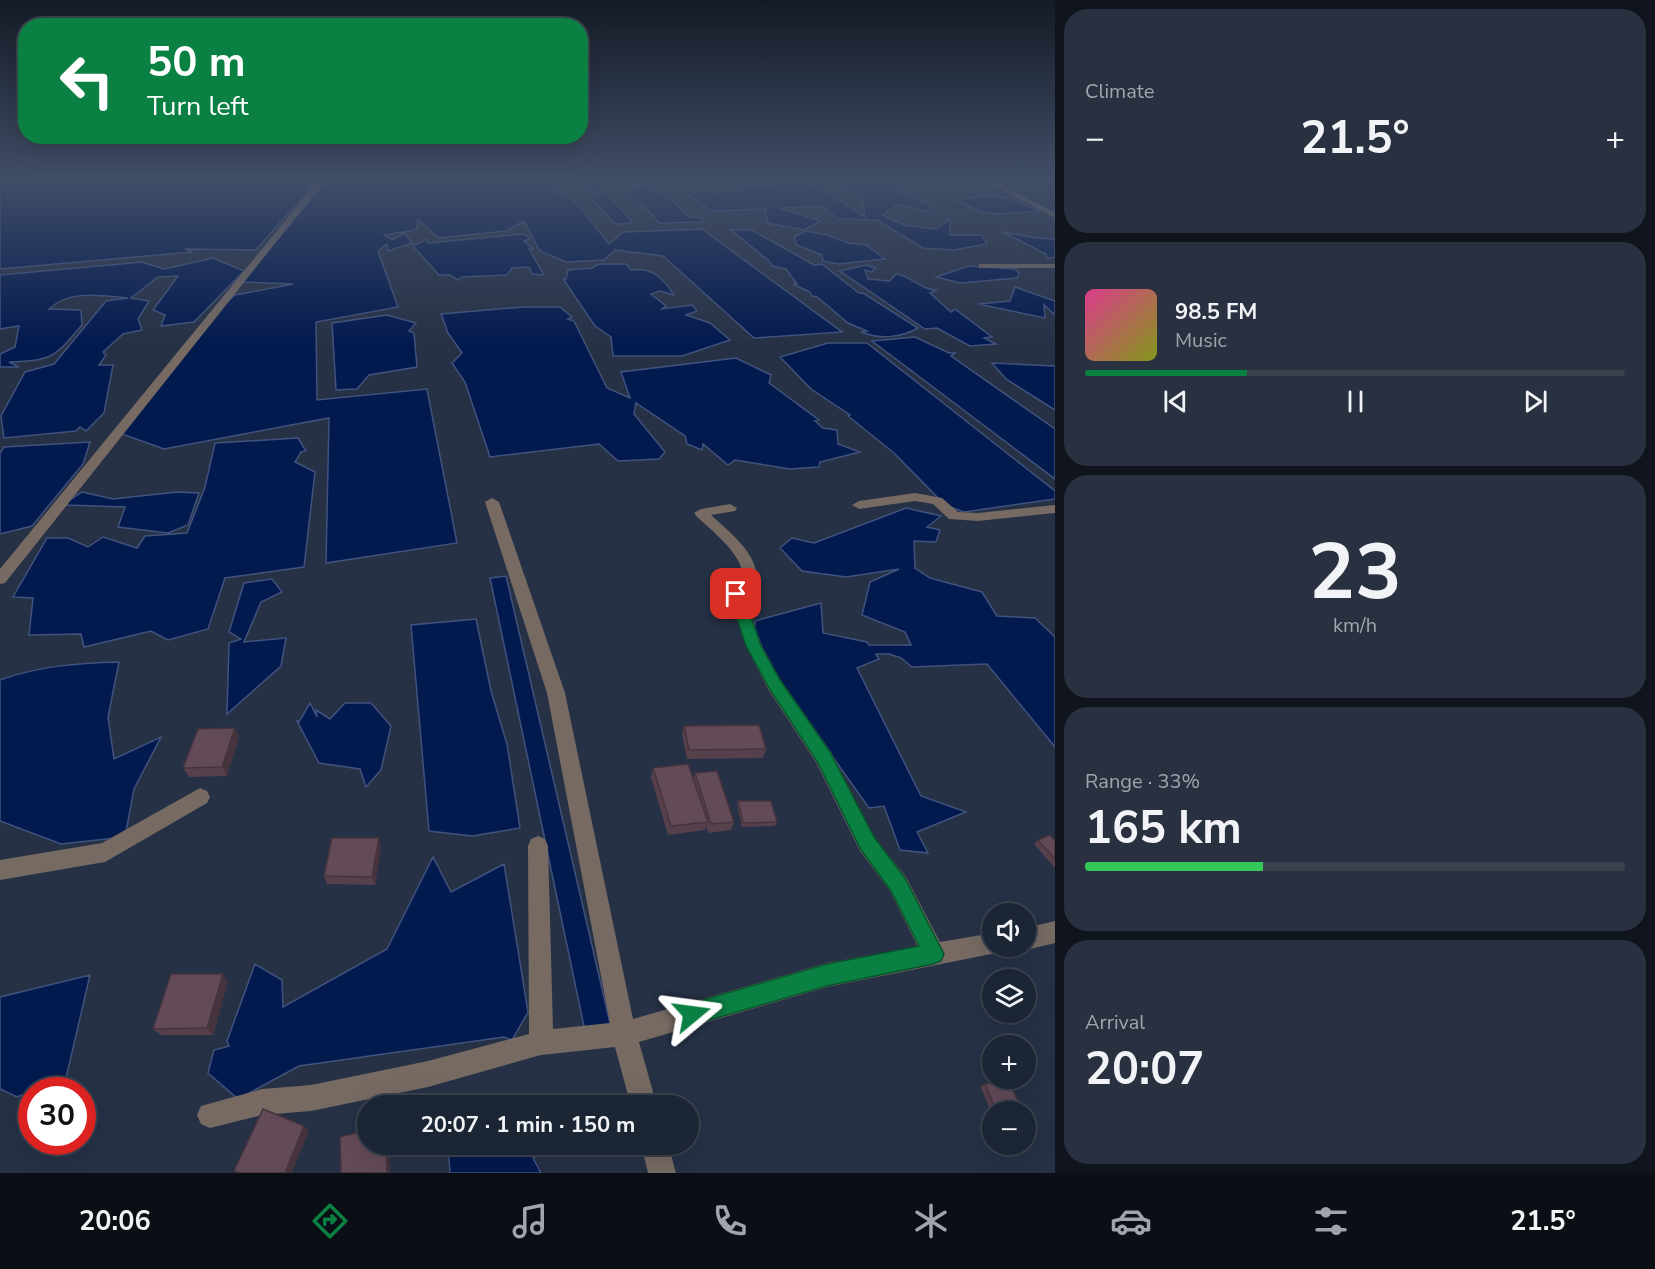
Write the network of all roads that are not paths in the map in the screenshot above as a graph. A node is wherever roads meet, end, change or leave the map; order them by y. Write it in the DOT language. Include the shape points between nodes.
graph roads {
  1 [pos="280,233"];
  2 [pos="982,266"];
  3 [pos="1055,266"];
  4 [pos="492,502"];
  5 [pos="859,505"];
  6 [pos="730,508"];
  7 [pos="1055,509"];
  8 [pos="0,579"];
  9 [pos="200,797"];
  10 [pos="538,846"];
  11 [pos="0,870"];
  12 [pos="1055,932"];
  13 [pos="1036,937"];
  14 [pos="982,946"];
  15 [pos="933,954"];
  16 [pos="624,1034"];
  17 [pos="541,1043"];
  18 [pos="641,1095"];
  19 [pos="210,1114"];
  20 [pos="657,1155"];
  21 [pos="662,1173"];
  1 -- 8 [label="street"];
  2 -- 3 [label="street"];
  4 -- 16 [label="street" via="556,693"];
  5 -- 7 [label="street" via="915,497 937,501 954,516 978,517"];
  6 -- 15 [label="street" via="701,513 738,548 750,571 748,585 736,594 754,646 774,684 824,758 867,844 898,884"];
  9 -- 11 [label="street" via="105,852"];
  10 -- 17 [label="street"];
  12 -- 13 [label="street"];
  14 -- 15 [label="street"];
  15 -- 16 [label="street" via="827,975"];
  16 -- 17 [label="street"];
  16 -- 18 [label="street"];
  17 -- 19 [label="street" via="428,1074"];
  20 -- 21 [label="street"];
}
